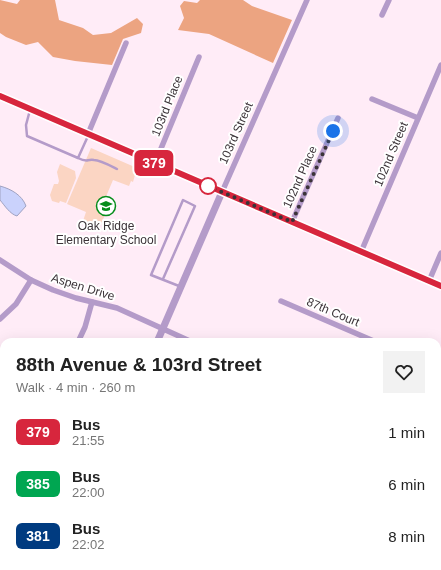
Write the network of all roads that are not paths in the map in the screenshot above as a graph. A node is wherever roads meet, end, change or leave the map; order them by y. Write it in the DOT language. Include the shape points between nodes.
graph roads {
  1 [pos="307,0"];
  2 [pos="389,0"];
  3 [pos="382,15"];
  4 [pos="126,43"];
  5 [pos="198,57"];
  6 [pos="441,65"];
  7 [pos="0,96"];
  8 [pos="372,99"];
  9 [pos="30,109"];
  10 [pos="338,118"];
  11 [pos="418,118"];
  12 [pos="88,134"];
  13 [pos="78,158"];
  14 [pos="155,163"];
  15 [pos="117,169"];
  16 [pos="222,192"];
  17 [pos="292,222"];
  18 [pos="361,252"];
  19 [pos="441,253"];
  20 [pos="0,260"];
  21 [pos="31,280"];
  22 [pos="163,280"];
  23 [pos="429,281"];
  24 [pos="441,286"];
  25 [pos="181,287"];
  26 [pos="281,301"];
  27 [pos="92,302"];
  28 [pos="0,319"];
  29 [pos="163,329"];
  30 [pos="80,338"];
  31 [pos="159,338"];
  32 [pos="179,338"];
  33 [pos="367,338"];
  1 -- 16 [label="street, 103rd Street"];
  2 -- 3 [label="street"];
  4 -- 12 [label="street"];
  5 -- 14 [label="street, 103rd Place"];
  6 -- 11 [label="street, 102nd Street"];
  7 -- 9 [label="street"];
  8 -- 11 [label="street"];
  9 -- 12 [label="street"];
  9 -- 13 [label="lane" via="26,125 27,136"];
  10 -- 17 [label="street, 102nd Place"];
  11 -- 18 [label="street, 102nd Street"];
  12 -- 13 [label="lane"];
  12 -- 14 [label="street"];
  13 -- 15 [label="lane" via="94,160"];
  14 -- 16 [label="street"];
  16 -- 17 [label="street"];
  16 -- 25 [label="street, 103rd Street"];
  17 -- 18 [label="street"];
  18 -- 23 [label="street"];
  19 -- 23 [label="street"];
  20 -- 21 [label="street, Aspen Drive"];
  21 -- 27 [label="street, Aspen Drive"];
  21 -- 28 [label="street" via="16,304"];
  22 -- 22 [label="lane" via="195,206 183,200 151,275"];
  22 -- 25 [label="lane"];
  23 -- 24 [label="street"];
  25 -- 29 [label="street, 103rd Street"];
  26 -- 33 [label="street, 87th Court"];
  27 -- 29 [label="street, Aspen Drive" via="123,311"];
  27 -- 30 [label="street"];
  29 -- 31 [label="street, 103rd Street"];
  29 -- 32 [label="street, Aspen Drive"];
}
